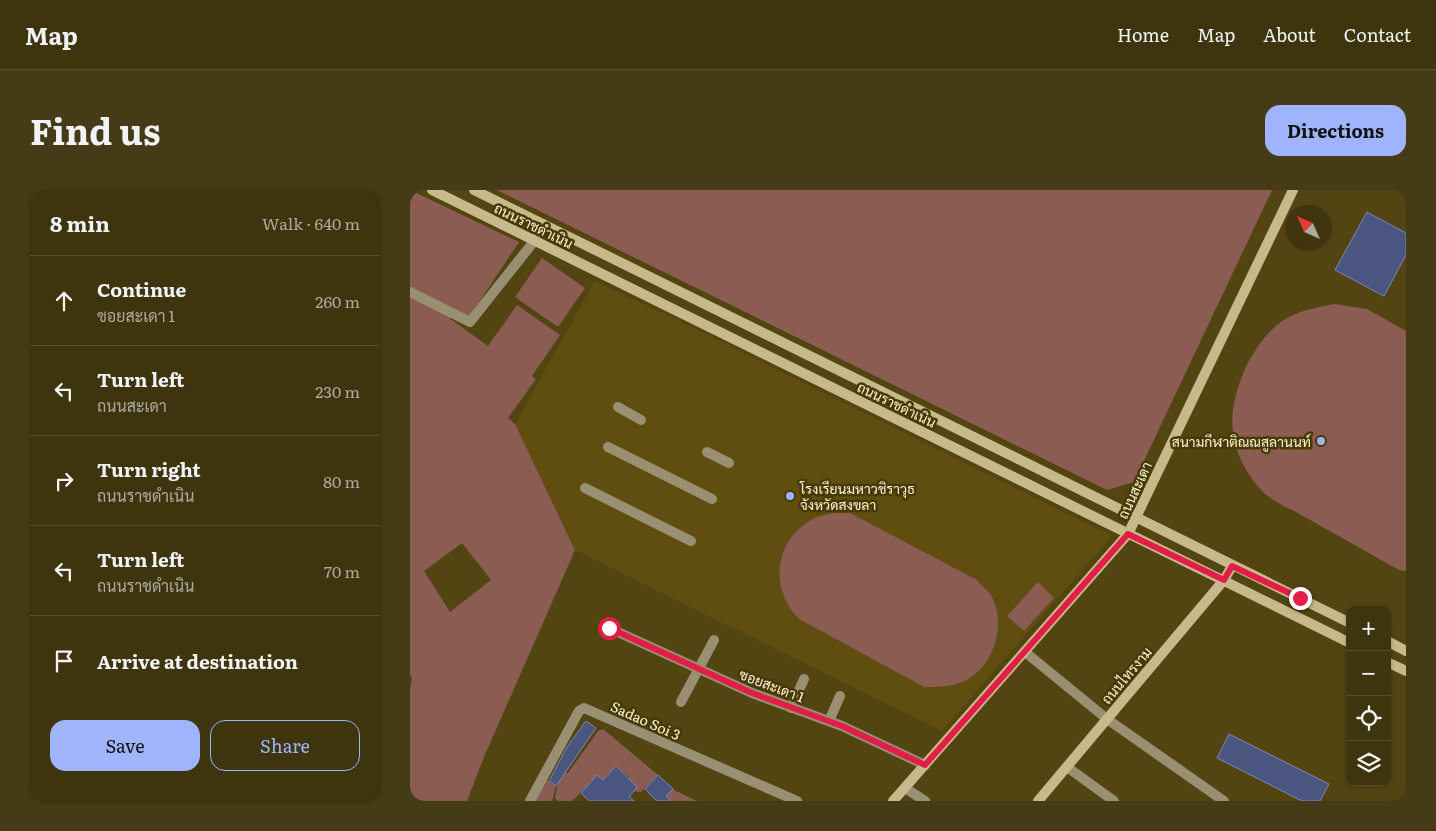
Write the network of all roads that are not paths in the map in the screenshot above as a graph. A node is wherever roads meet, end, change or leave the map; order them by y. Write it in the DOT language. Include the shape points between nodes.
graph roads {
  1 [pos="432,190"];
  2 [pos="474,190"];
  3 [pos="1292,190"];
  4 [pos="544,224"];
  5 [pos="535,240"];
  6 [pos="410,292"];
  7 [pos="618,407"];
  8 [pos="641,420"];
  9 [pos="608,446"];
  10 [pos="707,452"];
  11 [pos="730,463"];
  12 [pos="586,488"];
  13 [pos="712,499"];
  14 [pos="1136,518"];
  15 [pos="1128,534"];
  16 [pos="691,541"];
  17 [pos="1232,566"];
  18 [pos="1224,580"];
  19 [pos="1346,621"];
  20 [pos="609,628"];
  21 [pos="714,640"];
  22 [pos="1346,641"];
  23 [pos="1391,643"];
  24 [pos="1406,651"];
  25 [pos="1025,652"];
  26 [pos="1391,664"];
  27 [pos="698,668"];
  28 [pos="1406,671"];
  29 [pos="804,679"];
  30 [pos="840,696"];
  31 [pos="682,702"];
  32 [pos="791,708"];
  33 [pos="1107,719"];
  34 [pos="829,721"];
  35 [pos="925,765"];
  36 [pos="1067,767"];
  37 [pos="905,788"];
  38 [pos="530,801"];
  39 [pos="797,801"];
  40 [pos="893,801"];
  41 [pos="925,801"];
  42 [pos="1038,801"];
  43 [pos="1114,801"];
  44 [pos="1224,801"];
  1 -- 5 [label="street, ถนนราชดำเนิน"];
  2 -- 4 [label="street, ถนนราชดำเนิน"];
  3 -- 14 [label="street, ถนนสะเดา"];
  4 -- 5 [label="street"];
  4 -- 14 [label="street, ถนนราชดำเนิน"];
  5 -- 6 [label="street" via="470,322"];
  5 -- 15 [label="street, ถนนราชดำเนิน"];
  7 -- 8 [label="street"];
  9 -- 13 [label="street"];
  10 -- 11 [label="street"];
  12 -- 16 [label="street"];
  14 -- 15 [label="street, ถนนสะเดา"];
  14 -- 17 [label="street, ถนนราชดำเนิน"];
  15 -- 18 [label="street, ถนนราชดำเนิน"];
  15 -- 25 [label="street, ถนนสะเดา"];
  17 -- 18 [label="street, ถนนไทรงาม"];
  17 -- 19 [label="street, ถนนราชดำเนิน"];
  18 -- 22 [label="street, ถนนราชดำเนิน"];
  18 -- 33 [label="street, ถนนไทรงาม"];
  20 -- 27 [label="street, ซอยสะเดา 1"];
  21 -- 27 [label="street"];
  23 -- 24 [label="street"];
  25 -- 33 [label="street"];
  25 -- 35 [label="street, ถนนสะเดา"];
  26 -- 28 [label="street"];
  27 -- 31 [label="street"];
  27 -- 32 [label="street, ซอยสะเดา 1"];
  29 -- 32 [label="street"];
  30 -- 34 [label="street"];
  32 -- 34 [label="street, ซอยสะเดา 1"];
  33 -- 36 [label="street, ถนนไทรงาม"];
  33 -- 44 [label="street"];
  34 -- 35 [label="street, ซอยสะเดา 1"];
  35 -- 37 [label="street, ถนนสะเดา"];
  36 -- 42 [label="street, ถนนไทรงาม"];
  36 -- 43 [label="street"];
  37 -- 40 [label="street, ถนนสะเดา"];
  37 -- 41 [label="street"];
  38 -- 39 [label="street, Sadao Soi 3" via="584,708"];
}
